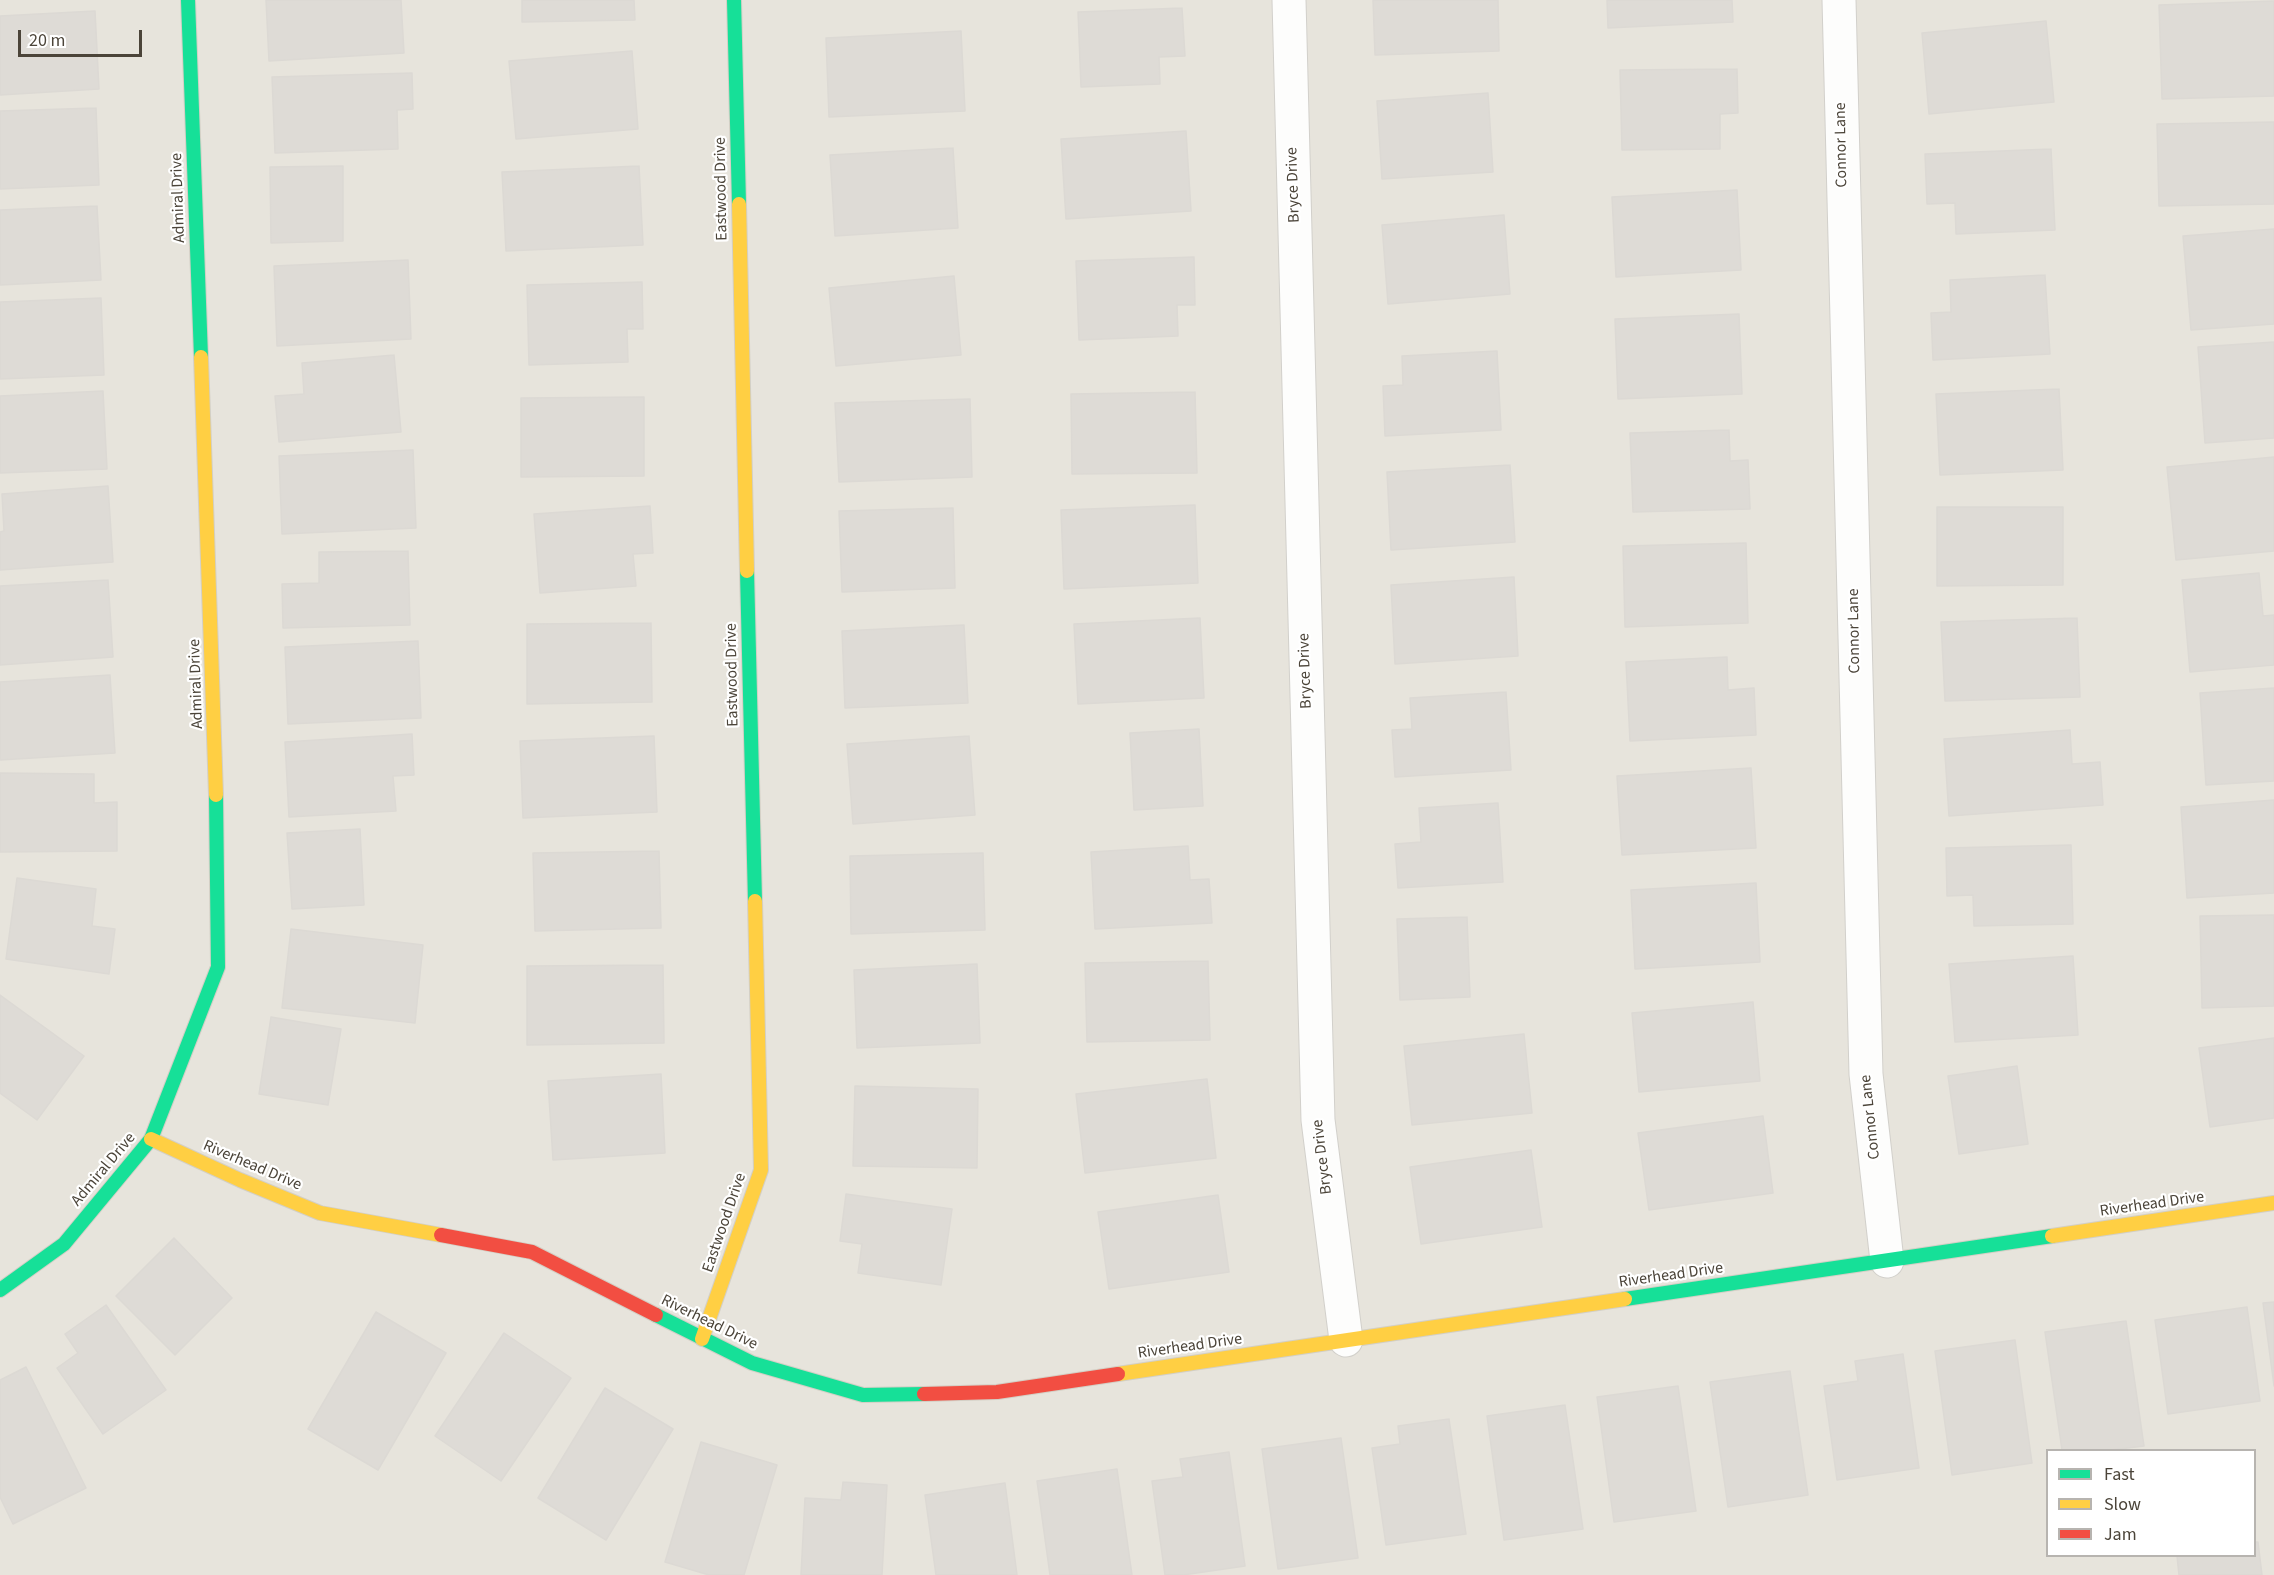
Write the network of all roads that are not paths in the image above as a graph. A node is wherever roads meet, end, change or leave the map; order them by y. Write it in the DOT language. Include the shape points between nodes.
graph roads {
  1 [pos="189,0"];
  2 [pos="734,0"];
  3 [pos="1289,0"];
  4 [pos="1839,0"];
  5 [pos="152,1139"];
  6 [pos="2274,1203"];
  7 [pos="1887,1261"];
  8 [pos="0,1290"];
  9 [pos="702,1339"];
  10 [pos="1346,1340"];
  1 -- 5 [label="street, Admiral Drive" via="216,753 218,967"];
  2 -- 9 [label="street, Eastwood Drive" via="761,1170"];
  3 -- 10 [label="street, Bryce Drive" via="1318,1120"];
  4 -- 7 [label="street, Connor Lane" via="1866,1074"];
  5 -- 8 [label="street, Admiral Drive" via="64,1244"];
  5 -- 9 [label="street, Riverhead Drive" via="320,1213 532,1252"];
  6 -- 7 [label="street, Riverhead Drive"];
  7 -- 10 [label="street, Riverhead Drive"];
  9 -- 10 [label="street, Riverhead Drive" via="752,1363 863,1395 997,1392"];
}
